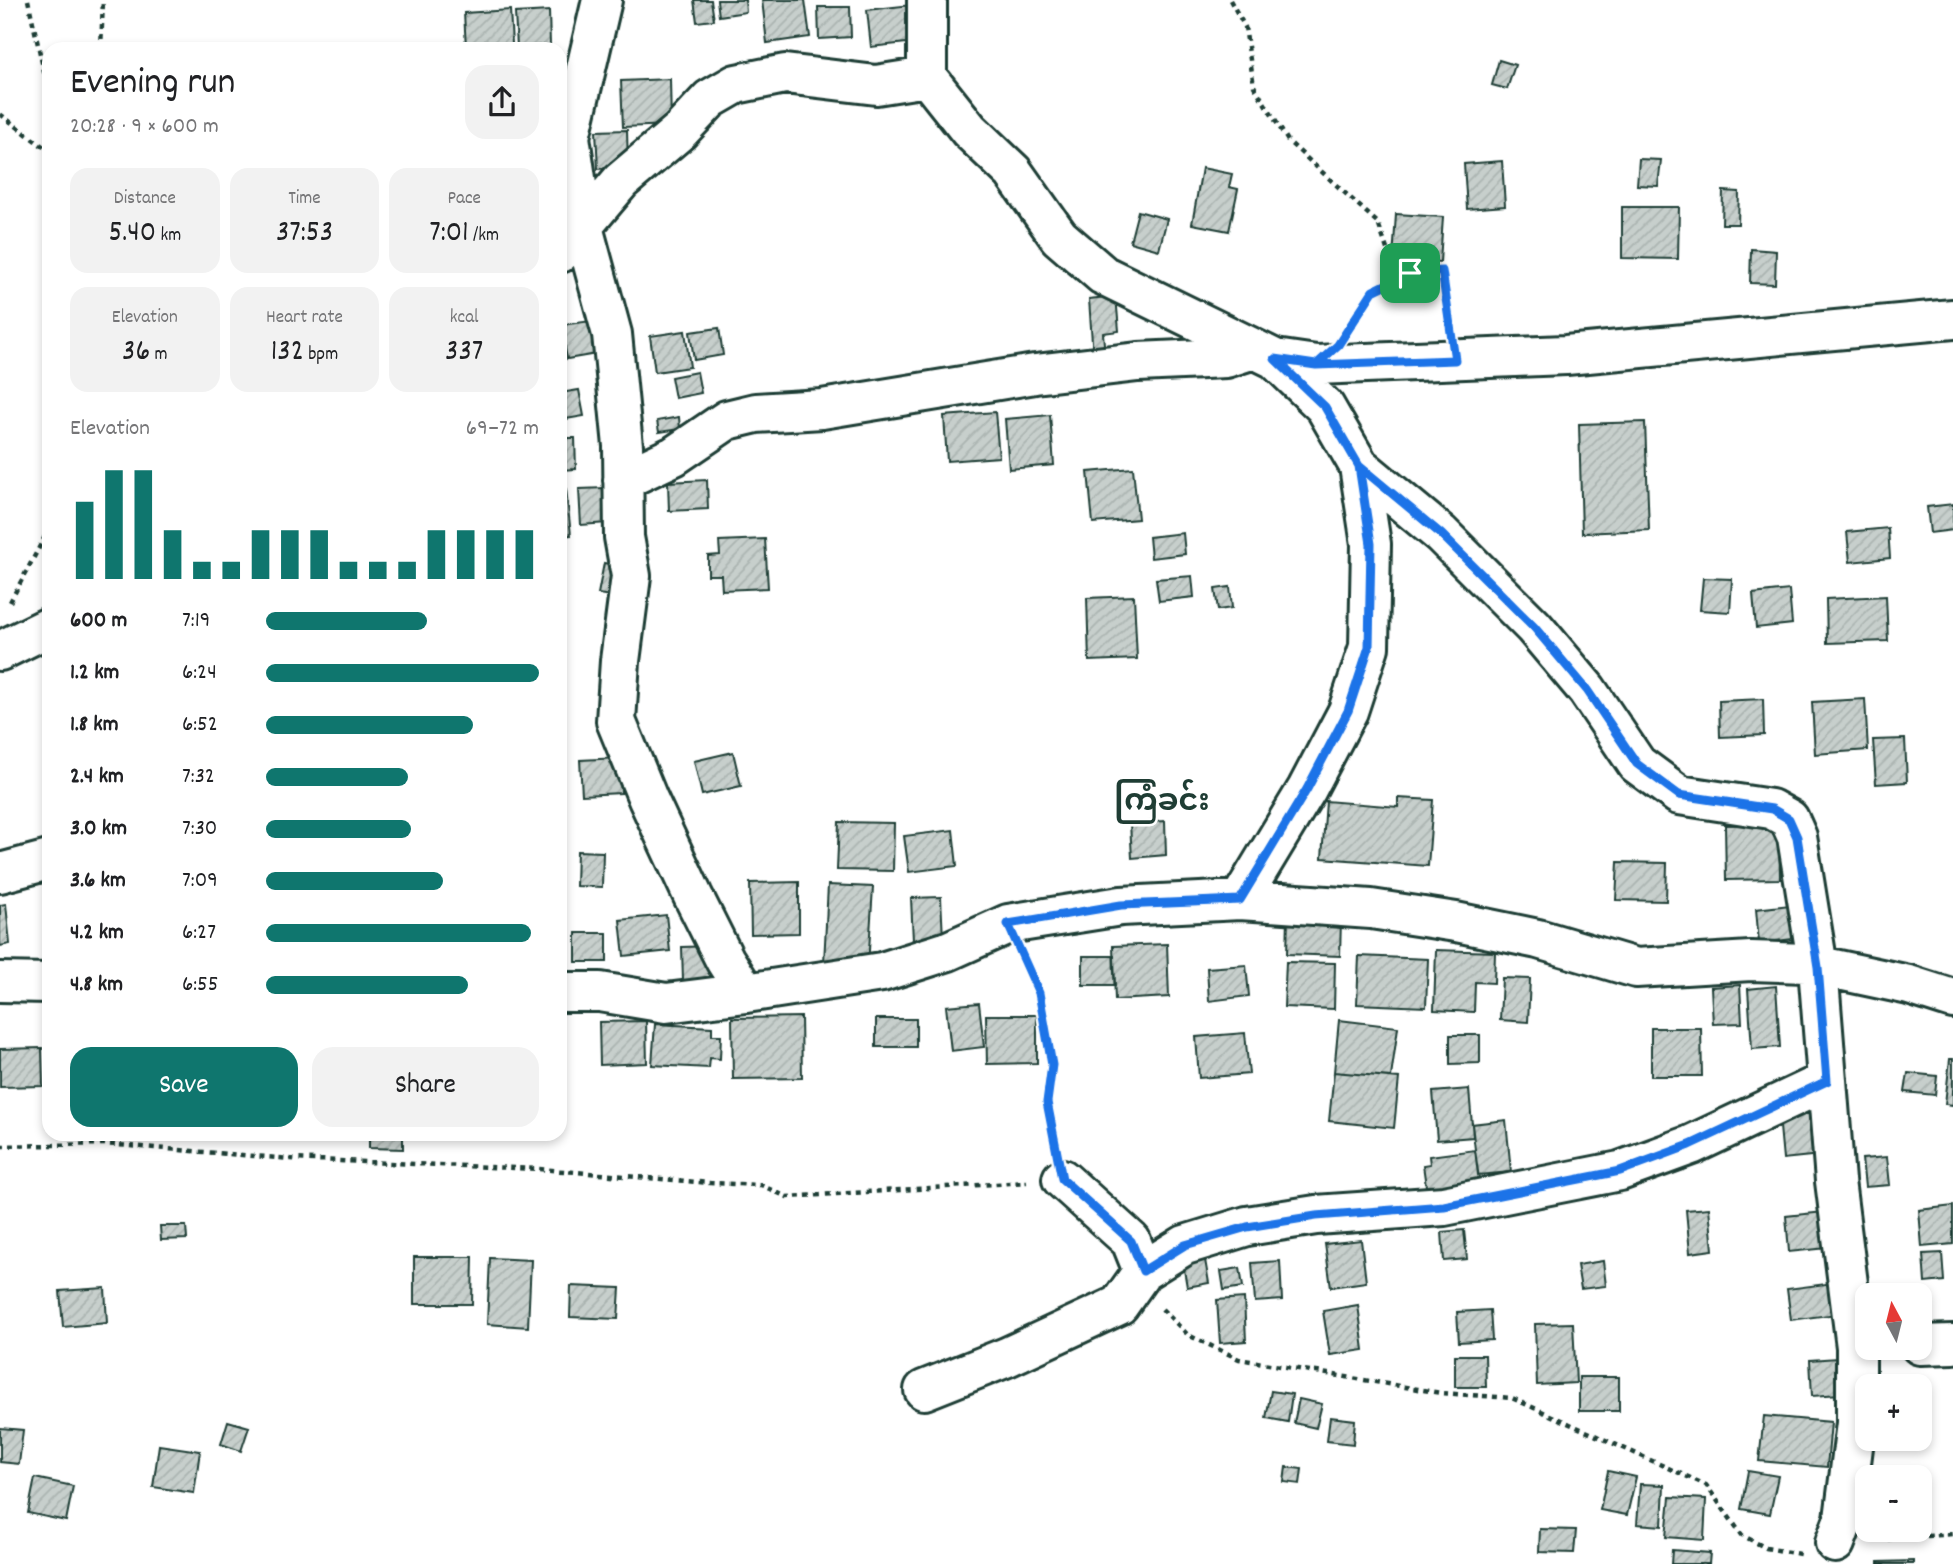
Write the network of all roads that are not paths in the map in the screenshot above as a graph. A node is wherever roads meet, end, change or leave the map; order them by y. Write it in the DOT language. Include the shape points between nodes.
graph roads {
  1 [pos="602,0"];
  2 [pos="927,0"];
  3 [pos="927,77"];
  4 [pos="572,240"];
  5 [pos="1953,319"];
  6 [pos="1265,354"];
  7 [pos="1359,466"];
  8 [pos="623,480"];
  9 [pos="42,630"];
  10 [pos="0,651"];
  11 [pos="42,862"];
  12 [pos="0,873"];
  13 [pos="1240,900"];
  14 [pos="1818,967"];
  15 [pos="0,982"];
  16 [pos="42,983"];
  17 [pos="567,992"];
  18 [pos="746,993"];
  19 [pos="1953,999"];
  20 [pos="1827,1081"];
  21 [pos="1062,1179"];
  22 [pos="1143,1271"];
  23 [pos="1855,1304"];
  24 [pos="1953,1344"];
  25 [pos="1932,1345"];
  26 [pos="1861,1360"];
  27 [pos="924,1390"];
  28 [pos="1835,1543"];
  1 -- 4 [label="street" via="570,137"];
  2 -- 3 [label="street"];
  3 -- 4 [label="street" via="876,85 785,74 736,84 710,99 621,181"];
  3 -- 6 [label="street" via="968,130 1013,172 1059,237 1103,275"];
  4 -- 8 [label="street" via="612,334"];
  5 -- 6 [label="street" via="1566,355 1316,365"];
  6 -- 7 [label="street" via="1325,407"];
  6 -- 8 [label="street" via="1138,362 822,409 756,413 727,420 674,456"];
  7 -- 13 [label="street" via="1371,544 1369,647 1348,711"];
  7 -- 14 [label="street" via="1441,534 1534,627 1587,690 1637,764 1679,795 1772,809 1789,819 1797,837"];
  8 -- 18 [label="street" via="624,537 631,576 616,721 692,896"];
  9 -- 10 [label="street"];
  11 -- 12 [label="street"];
  13 -- 14 [label="street" via="1371,909 1456,922 1538,939 1636,968 1751,961"];
  13 -- 18 [label="street" via="1121,905 1008,924 948,951 881,971"];
  14 -- 19 [label="street"];
  14 -- 20 [label="street"];
  15 -- 16 [label="street"];
  17 -- 18 [label="street" via="600,992 666,1003"];
  20 -- 22 [label="street" via="1690,1145 1620,1171 1444,1206 1316,1216 1247,1227 1185,1245"];
  20 -- 23 [label="street" via="1835,1181"];
  21 -- 22 [label="street" via="1131,1241"];
  22 -- 27 [label="street" via="1119,1305"];
  24 -- 25 [label="street"];
  26 -- 28 [label="street" via="1844,1518"];
}
